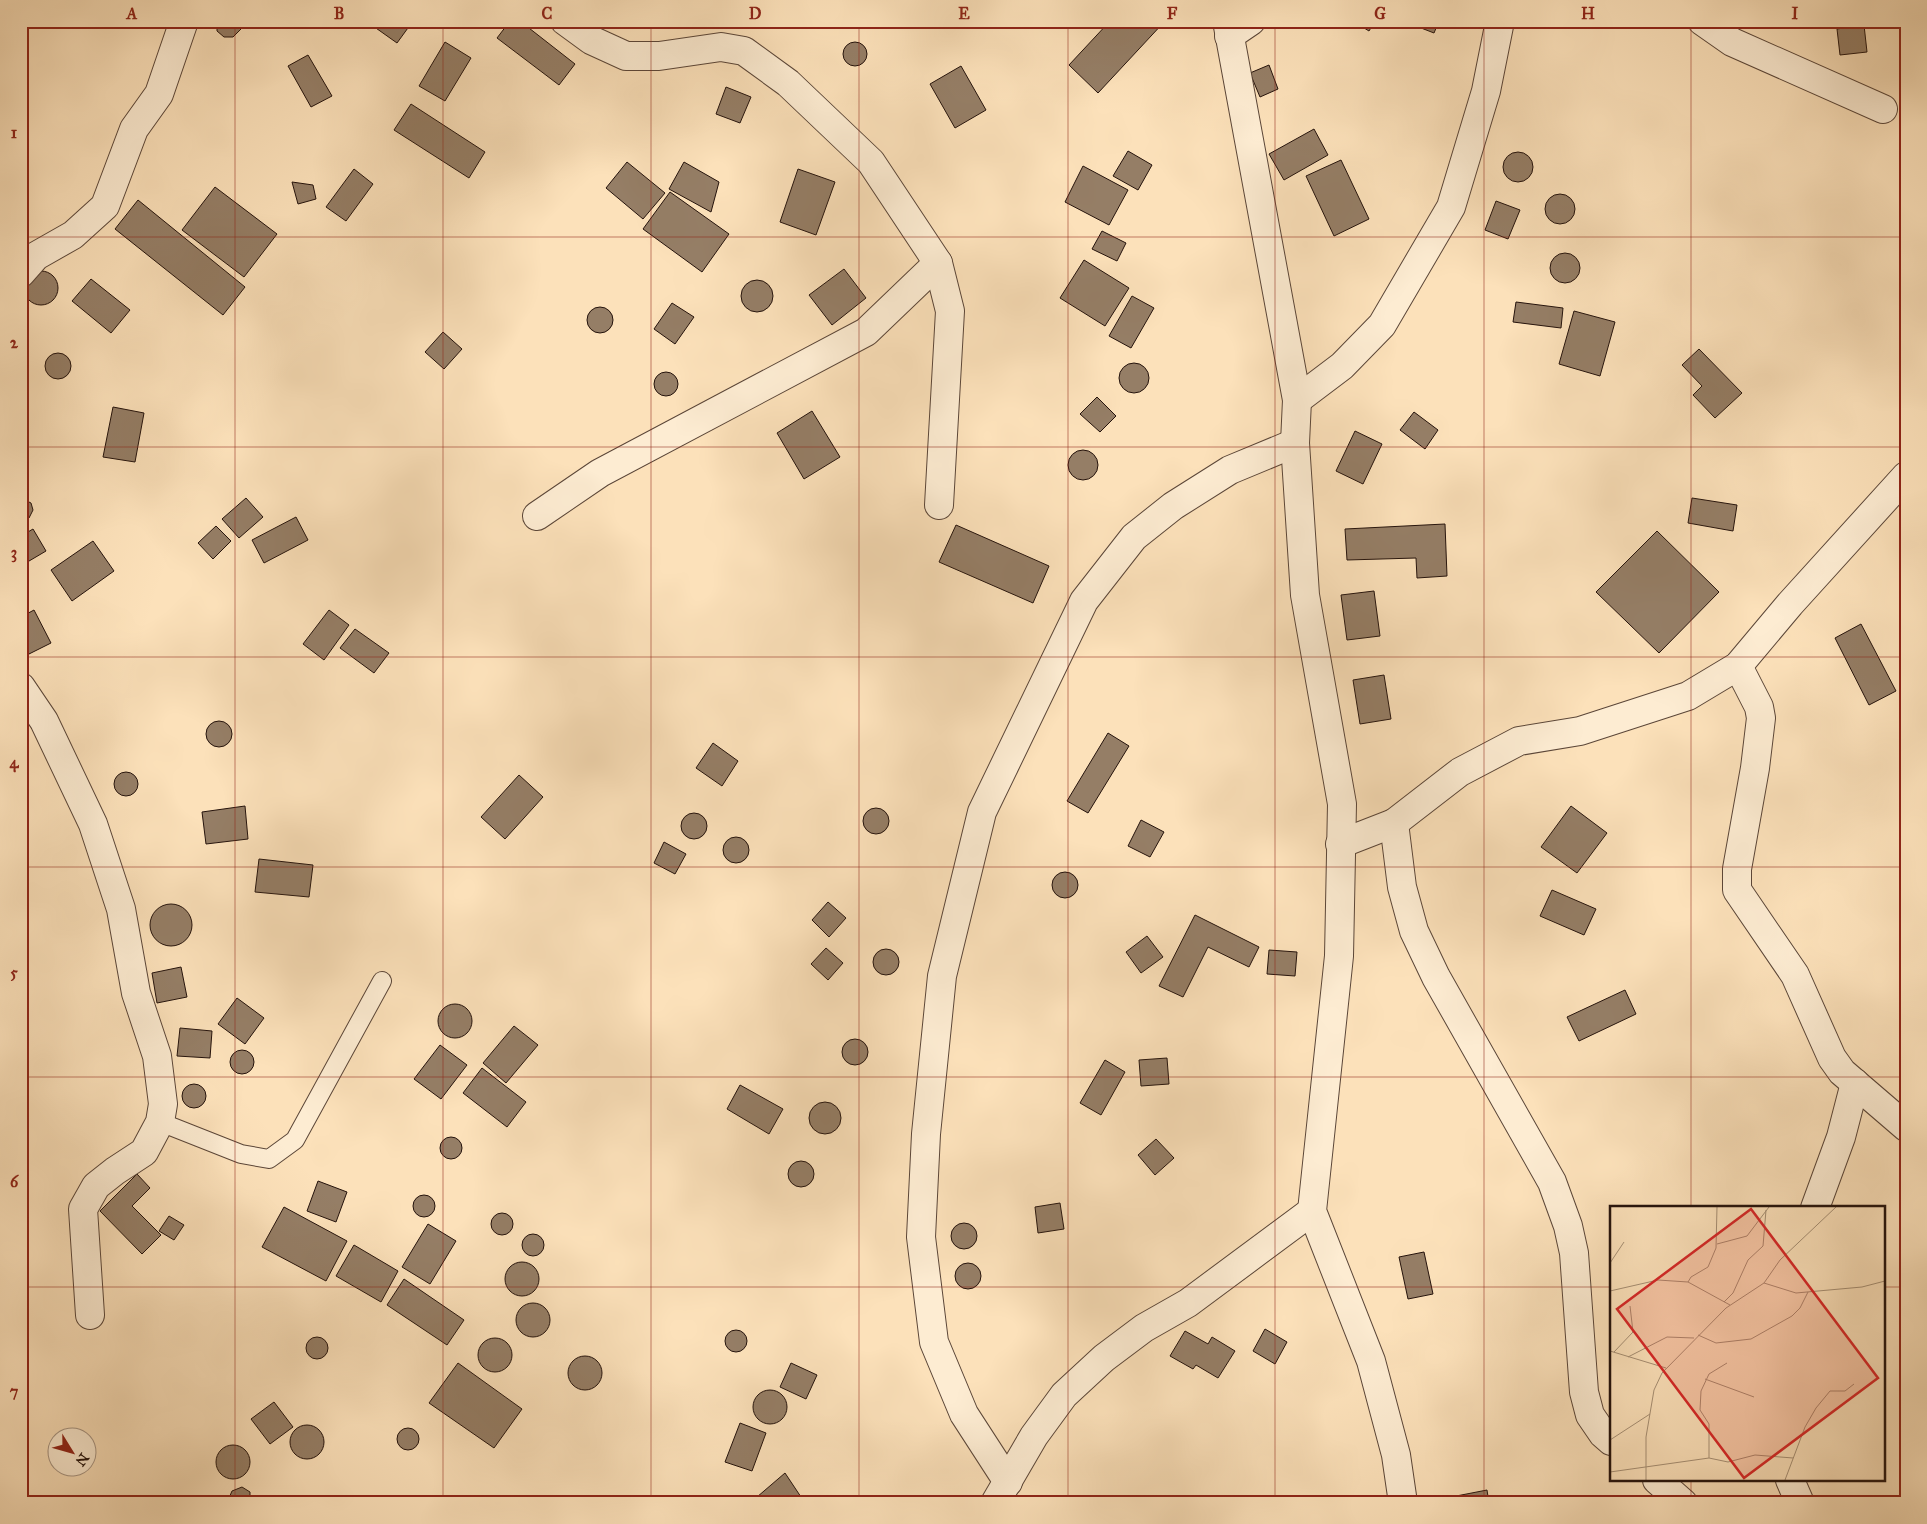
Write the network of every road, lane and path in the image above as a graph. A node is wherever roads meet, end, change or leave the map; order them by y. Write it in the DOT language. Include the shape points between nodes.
graph roads {
  1 [pos="184,21"];
  2 [pos="565,21"];
  3 [pos="1500,21"];
  4 [pos="1702,21"];
  5 [pos="1236,26"];
  6 [pos="1883,109"];
  7 [pos="938,263"];
  8 [pos="21,273"];
  9 [pos="1296,400"];
  10 [pos="1295,444"];
  11 [pos="1906,476"];
  12 [pos="939,506"];
  13 [pos="537,516"];
  14 [pos="1738,666"];
  15 [pos="21,687"];
  16 [pos="1394,823"];
  17 [pos="1340,844"];
  18 [pos="382,981"];
  19 [pos="1855,1083"];
  20 [pos="160,1122"];
  21 [pos="1906,1126"];
  22 [pos="1815,1206"];
  23 [pos="1312,1211"];
  24 [pos="90,1315"];
  25 [pos="1610,1440"];
  26 [pos="1659,1482"];
  27 [pos="1791,1482"];
  28 [pos="1002,1492"];
  29 [pos="1403,1503"];
  30 [pos="1683,1503"];
  31 [pos="1800,1503"];
  1 -- 8 [label="street" via="159,94 134,129 105,206 73,235 36,256"];
  2 -- 7 [label="street" via="591,40 626,56 659,56 721,47 744,51 788,83 871,162"];
  3 -- 9 [label="street" via="1486,91 1451,207 1382,325 1342,366"];
  4 -- 6 [label="street" via="1732,42"];
  5 -- 9 [label="street"];
  7 -- 12 [label="street" via="950,311"];
  7 -- 13 [label="street" via="866,332 600,473"];
  9 -- 10 [label="street"];
  10 -- 17 [label="street" via="1305,595 1342,804"];
  10 -- 28 [label="street" via="1230,470 1173,506 1134,537 1084,601 982,812 942,976 926,1134 921,1237 934,1342"];
  11 -- 14 [label="street" via="1808,583"];
  14 -- 16 [label="street" via="1688,696 1580,731 1519,741 1460,772"];
  14 -- 19 [label="street" via="1761,718 1737,869 1737,890 1795,975 1832,1058"];
  15 -- 20 [label="street" via="44,721 93,824 121,909 136,993 156,1056 163,1104"];
  16 -- 17 [label="street"];
  16 -- 25 [label="street" via="1402,887 1414,931 1559,1200 1574,1253 1584,1392 1590,1415"];
  17 -- 23 [label="street" via="1339,956"];
  18 -- 20 [label="lane" via="295,1140 269,1159 241,1154"];
  19 -- 21 [label="street"];
  19 -- 22 [label="street" via="1841,1137"];
  20 -- 24 [label="street" via="144,1152 96,1186 83,1208"];
  23 -- 28 [label="street" via="1188,1303 1144,1328 1104,1358 1064,1395 1034,1436"];
  23 -- 29 [label="street" via="1371,1360 1396,1456"];
  26 -- 30 [label="street"];
  27 -- 31 [label="street"];
}
